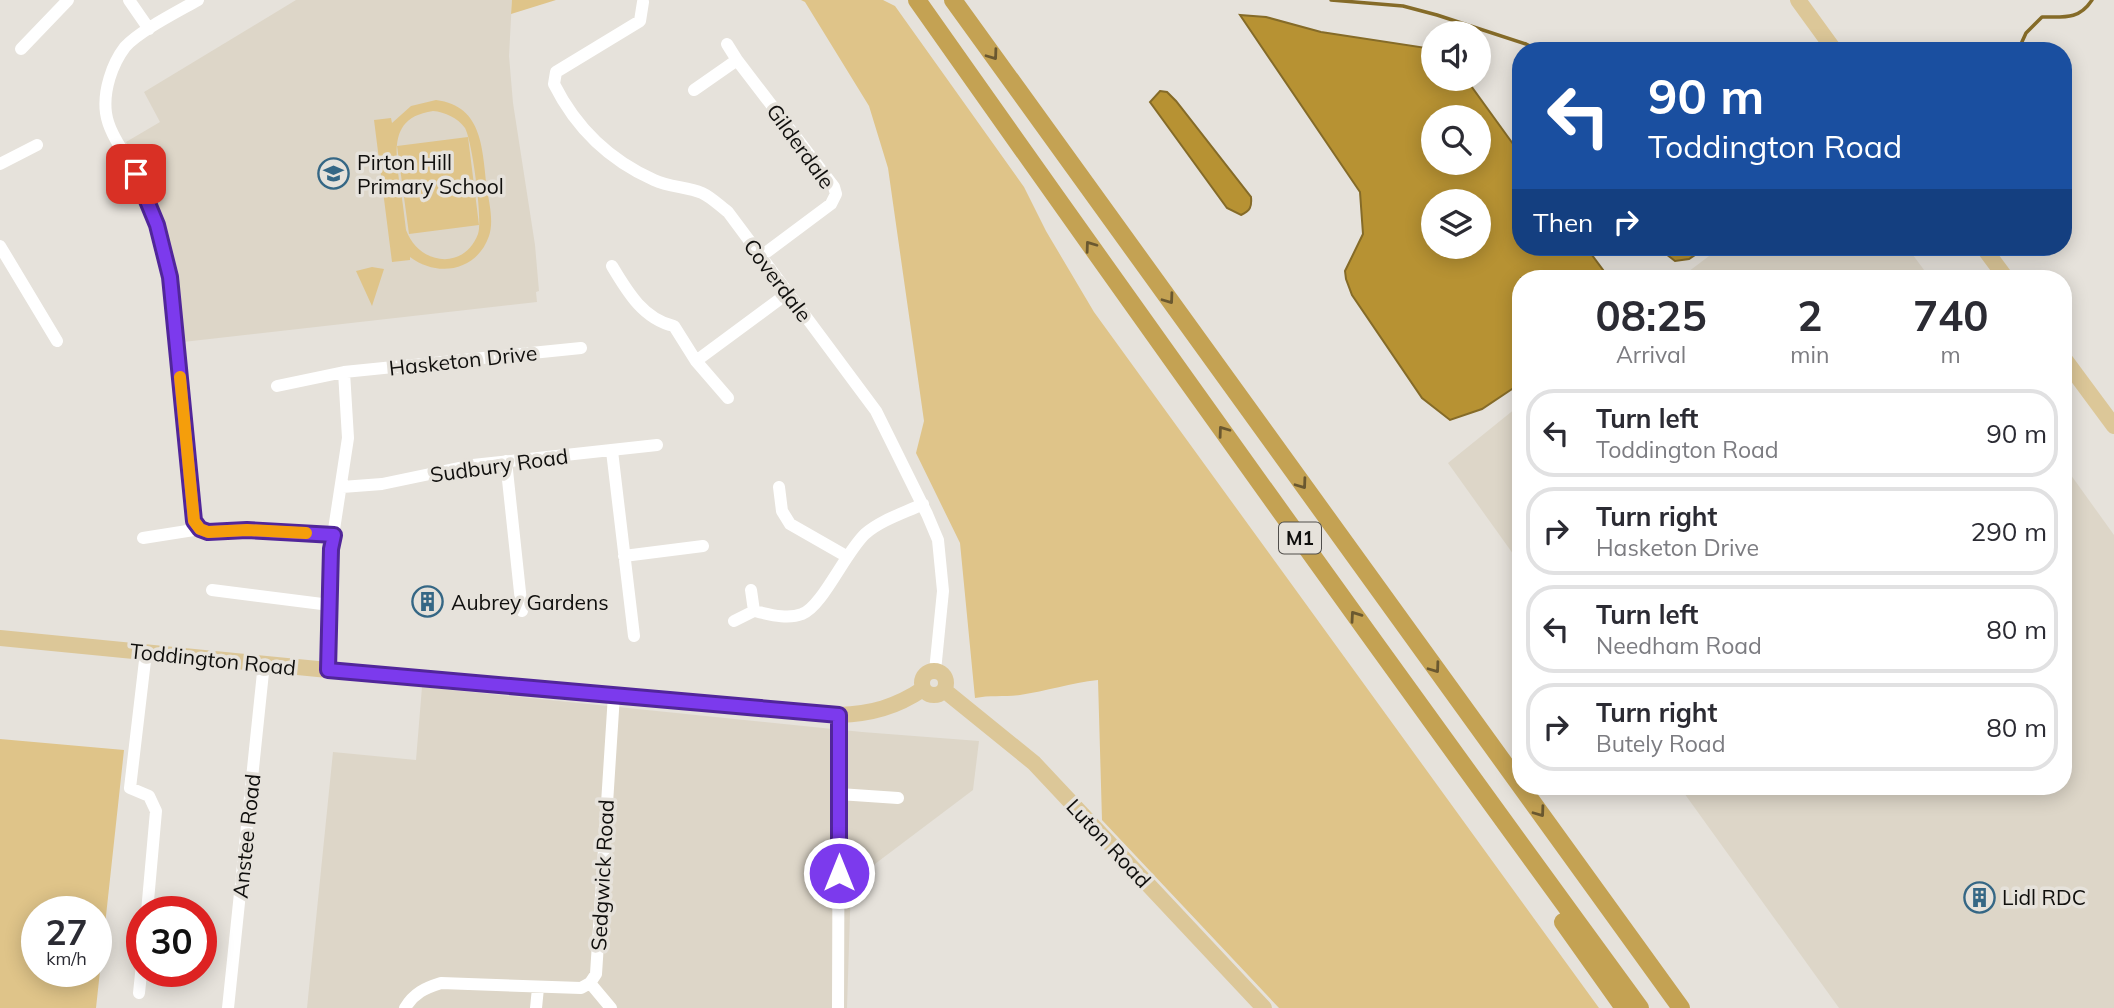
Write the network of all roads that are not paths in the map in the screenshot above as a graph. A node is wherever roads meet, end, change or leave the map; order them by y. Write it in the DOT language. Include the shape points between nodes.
graph roads {
  1 [pos="68,0"];
  2 [pos="129,0"];
  3 [pos="198,0"];
  4 [pos="917,0"];
  5 [pos="953,0"];
  6 [pos="1798,0"];
  7 [pos="643,2"];
  8 [pos="149,29"];
  9 [pos="1828,42"];
  10 [pos="727,44"];
  11 [pos="21,49"];
  12 [pos="737,60"];
  13 [pos="694,90"];
  14 [pos="37,145"];
  15 [pos="0,164"];
  16 [pos="0,246"];
  17 [pos="760,257"];
  18 [pos="612,266"];
  19 [pos="788,293"];
  20 [pos="57,341"];
  21 [pos="581,348"];
  22 [pos="696,360"];
  23 [pos="2072,369"];
  24 [pos="344,372"];
  25 [pos="277,386"];
  26 [pos="728,398"];
  27 [pos="2114,426"];
  28 [pos="657,444"];
  29 [pos="612,451"];
  30 [pos="506,461"];
  31 [pos="342,487"];
  32 [pos="779,487"];
  33 [pos="923,504"];
  34 [pos="200,529"];
  35 [pos="334,535"];
  36 [pos="144,538"];
  37 [pos="703,547"];
  38 [pos="624,556"];
  39 [pos="846,556"];
  40 [pos="212,590"];
  41 [pos="751,590"];
  42 [pos="330,605"];
  43 [pos="522,611"];
  44 [pos="754,611"];
  45 [pos="734,621"];
  46 [pos="634,636"];
  47 [pos="0,638"];
  48 [pos="1380,651"];
  49 [pos="146,652"];
  50 [pos="264,663"];
  51 [pos="328,670"];
  52 [pos="935,671"];
  53 [pos="923,689"];
  54 [pos="944,690"];
  55 [pos="614,695"];
  56 [pos="839,715"];
  57 [pos="1512,774"];
  58 [pos="839,793"];
  59 [pos="1527,795"];
  60 [pos="898,798"];
  61 [pos="149,896"];
  62 [pos="590,983"];
  63 [pos="140,987"];
  64 [pos="538,988"];
  65 [pos="139,993"];
  66 [pos="229,1008"];
  67 [pos="405,1008"];
  68 [pos="536,1008"];
  69 [pos="611,1008"];
  70 [pos="838,1008"];
  71 [pos="1264,1008"];
  72 [pos="1624,1008"];
  73 [pos="1640,1008"];
  74 [pos="1681,1008"];
  1 -- 11 [label="street"];
  2 -- 8 [label="street"];
  3 -- 8 [label="street"];
  48 -- 4 [label="highway, M1, one-way"];
  5 -- 57 [label="highway, M1, one-way"];
  6 -- 9 [label="main road"];
  7 -- 17 [label="street, Coverdale" via="640,21 556,72 554,84 562,102 614,159 656,182 703,193 728,212"];
  8 -- 34 [label="street" via="126,45 113,66 105,112 157,225 170,277 194,521"];
  10 -- 12 [label="street"];
  12 -- 13 [label="street"];
  12 -- 17 [label="street, Gilderdale" via="836,194 831,204"];
  14 -- 15 [label="street"];
  16 -- 20 [label="street"];
  17 -- 19 [label="street, Coverdale"];
  18 -- 22 [label="street" via="632,298 663,324 674,326"];
  19 -- 22 [label="street"];
  19 -- 33 [label="street, Coverdale" via="876,411"];
  21 -- 24 [label="street, Hasketon Drive"];
  22 -- 26 [label="street"];
  23 -- 27 [label="main road"];
  24 -- 25 [label="street, Hasketon Drive"];
  24 -- 31 [label="street" via="348,438"];
  28 -- 29 [label="street, Sudbury Road"];
  29 -- 30 [label="street, Sudbury Road"];
  29 -- 38 [label="street"];
  30 -- 31 [label="street, Sudbury Road"];
  30 -- 43 [label="street"];
  31 -- 35 [label="street"];
  32 -- 39 [label="street" via="782,511 790,524"];
  33 -- 39 [label="street" via="867,532"];
  33 -- 52 [label="street, Coverdale" via="937,540 943,591"];
  34 -- 35 [label="street"];
  34 -- 36 [label="street"];
  35 -- 42 [label="street"];
  37 -- 38 [label="street"];
  38 -- 46 [label="street"];
  39 -- 44 [label="street" via="825,591 804,613 788,616"];
  40 -- 42 [label="street"];
  41 -- 44 [label="street"];
  42 -- 51 [label="street"];
  44 -- 45 [label="street"];
  47 -- 49 [label="main road, Toddington Road"];
  48 -- 72 [label="highway" via="1460,778"];
  48 -- 73 [label="highway, M1"];
  49 -- 50 [label="main road, Toddington Road"];
  49 -- 61 [label="street" via="130,788 149,796 156,811"];
  50 -- 51 [label="main road, Toddington Road"];
  50 -- 66 [label="street, Anstee Road"];
  51 -- 55 [label="main road, Toddington Road"];
  52 -- 53 [label="main road" via="925,675"];
  52 -- 54 [label="main road" via="944,677"];
  53 -- 54 [label="main road" via="933,696"];
  53 -- 56 [label="main road, Toddington Road" via="882,710"];
  54 -- 71 [label="main road, Luton Road" via="1034,763"];
  55 -- 56 [label="main road, Toddington Road"];
  55 -- 62 [label="street, Sedgwick Road" via="598,966"];
  56 -- 58 [label="street"];
  58 -- 60 [label="street"];
  58 -- 70 [label="street"];
  59 -- 74 [label="highway, M1, one-way"];
  62 -- 64 [label="street" via="581,988"];
  62 -- 69 [label="street"];
  63 -- 65 [label="street"];
  64 -- 67 [label="street" via="441,983 425,988"];
  64 -- 68 [label="street"];
}
